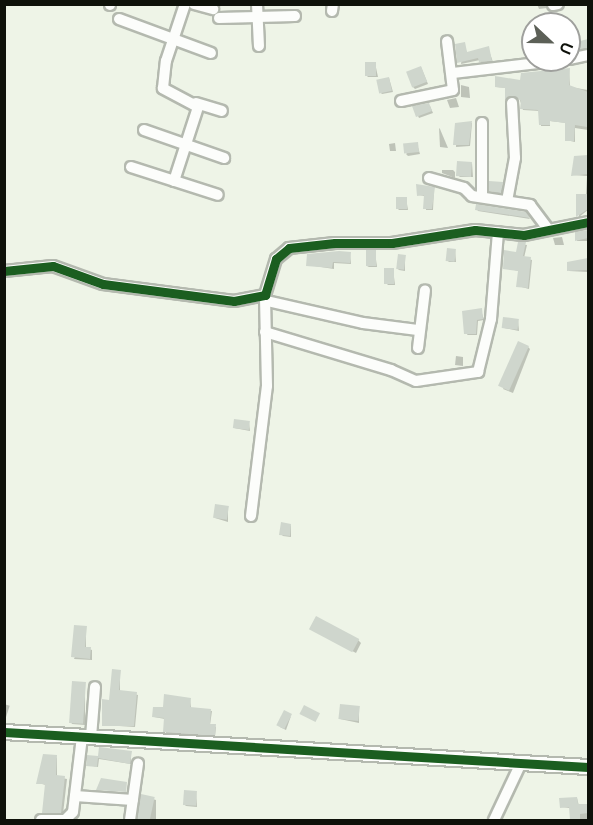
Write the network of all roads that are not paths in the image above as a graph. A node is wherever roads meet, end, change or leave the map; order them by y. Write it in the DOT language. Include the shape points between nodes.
graph roads {
  1 [pos="186,4"];
  2 [pos="194,4"];
  3 [pos="257,4"];
  4 [pos="558,4"];
  5 [pos="553,5"];
  6 [pos="295,16"];
  7 [pos="258,19"];
  8 [pos="119,20"];
  9 [pos="173,39"];
  10 [pos="447,41"];
  11 [pos="259,46"];
  12 [pos="211,53"];
  13 [pos="521,65"];
  14 [pos="453,73"];
  15 [pos="401,101"];
  16 [pos="196,103"];
  17 [pos="512,103"];
  18 [pos="222,111"];
  19 [pos="482,123"];
  20 [pos="144,130"];
  21 [pos="185,145"];
  22 [pos="224,158"];
  23 [pos="131,167"];
  24 [pos="429,178"];
  25 [pos="174,181"];
  26 [pos="218,195"];
  27 [pos="482,197"];
  28 [pos="507,201"];
  29 [pos="588,222"];
  30 [pos="548,229"];
  31 [pos="498,232"];
  32 [pos="4,271"];
  33 [pos="425,290"];
  34 [pos="266,298"];
  35 [pos="418,330"];
  36 [pos="265,332"];
  37 [pos="418,348"];
  38 [pos="251,516"];
  39 [pos="95,687"];
  40 [pos="4,732"];
  41 [pos="86,736"];
  42 [pos="138,764"];
  43 [pos="520,765"];
  44 [pos="588,767"];
  45 [pos="75,796"];
  46 [pos="133,800"];
  47 [pos="41,820"];
  48 [pos="130,820"];
  49 [pos="494,820"];
  1 -- 9 [label="street"];
  2 -- 7 [label="street" via="216,14"];
  3 -- 7 [label="street"];
  4 -- 5 [label="street"];
  6 -- 7 [label="street"];
  7 -- 11 [label="street"];
  8 -- 9 [label="street"];
  9 -- 12 [label="street"];
  9 -- 16 [label="street" via="163,88"];
  10 -- 14 [label="street"];
  13 -- 14 [label="street"];
  14 -- 15 [label="street" via="453,90"];
  16 -- 18 [label="street"];
  16 -- 21 [label="street"];
  17 -- 28 [label="street" via="515,158"];
  19 -- 27 [label="street"];
  20 -- 21 [label="street"];
  21 -- 22 [label="street"];
  21 -- 25 [label="street"];
  23 -- 25 [label="street"];
  24 -- 27 [label="street"];
  25 -- 26 [label="street"];
  27 -- 28 [label="street"];
  28 -- 30 [label="street" via="534,207"];
  29 -- 30 [label="street"];
  30 -- 31 [label="street" via="524,235"];
  31 -- 34 [label="street" via="475,230 392,243 289,248 276,259"];
  31 -- 36 [label="street" via="491,320 478,372 416,381 391,369"];
  32 -- 34 [label="street" via="53,266 103,284 212,300"];
  33 -- 35 [label="street"];
  34 -- 35 [label="street" via="363,323"];
  34 -- 36 [label="street"];
  35 -- 37 [label="street"];
  36 -- 38 [label="street" via="267,386"];
  39 -- 41 [label="street"];
  40 -- 41 [label="street"];
  41 -- 43 [label="street"];
  41 -- 45 [label="street"];
  42 -- 46 [label="street"];
  43 -- 44 [label="street"];
  43 -- 49 [label="street"];
  45 -- 46 [label="street"];
  45 -- 47 [label="street" via="70,818"];
  46 -- 48 [label="street"];
}
